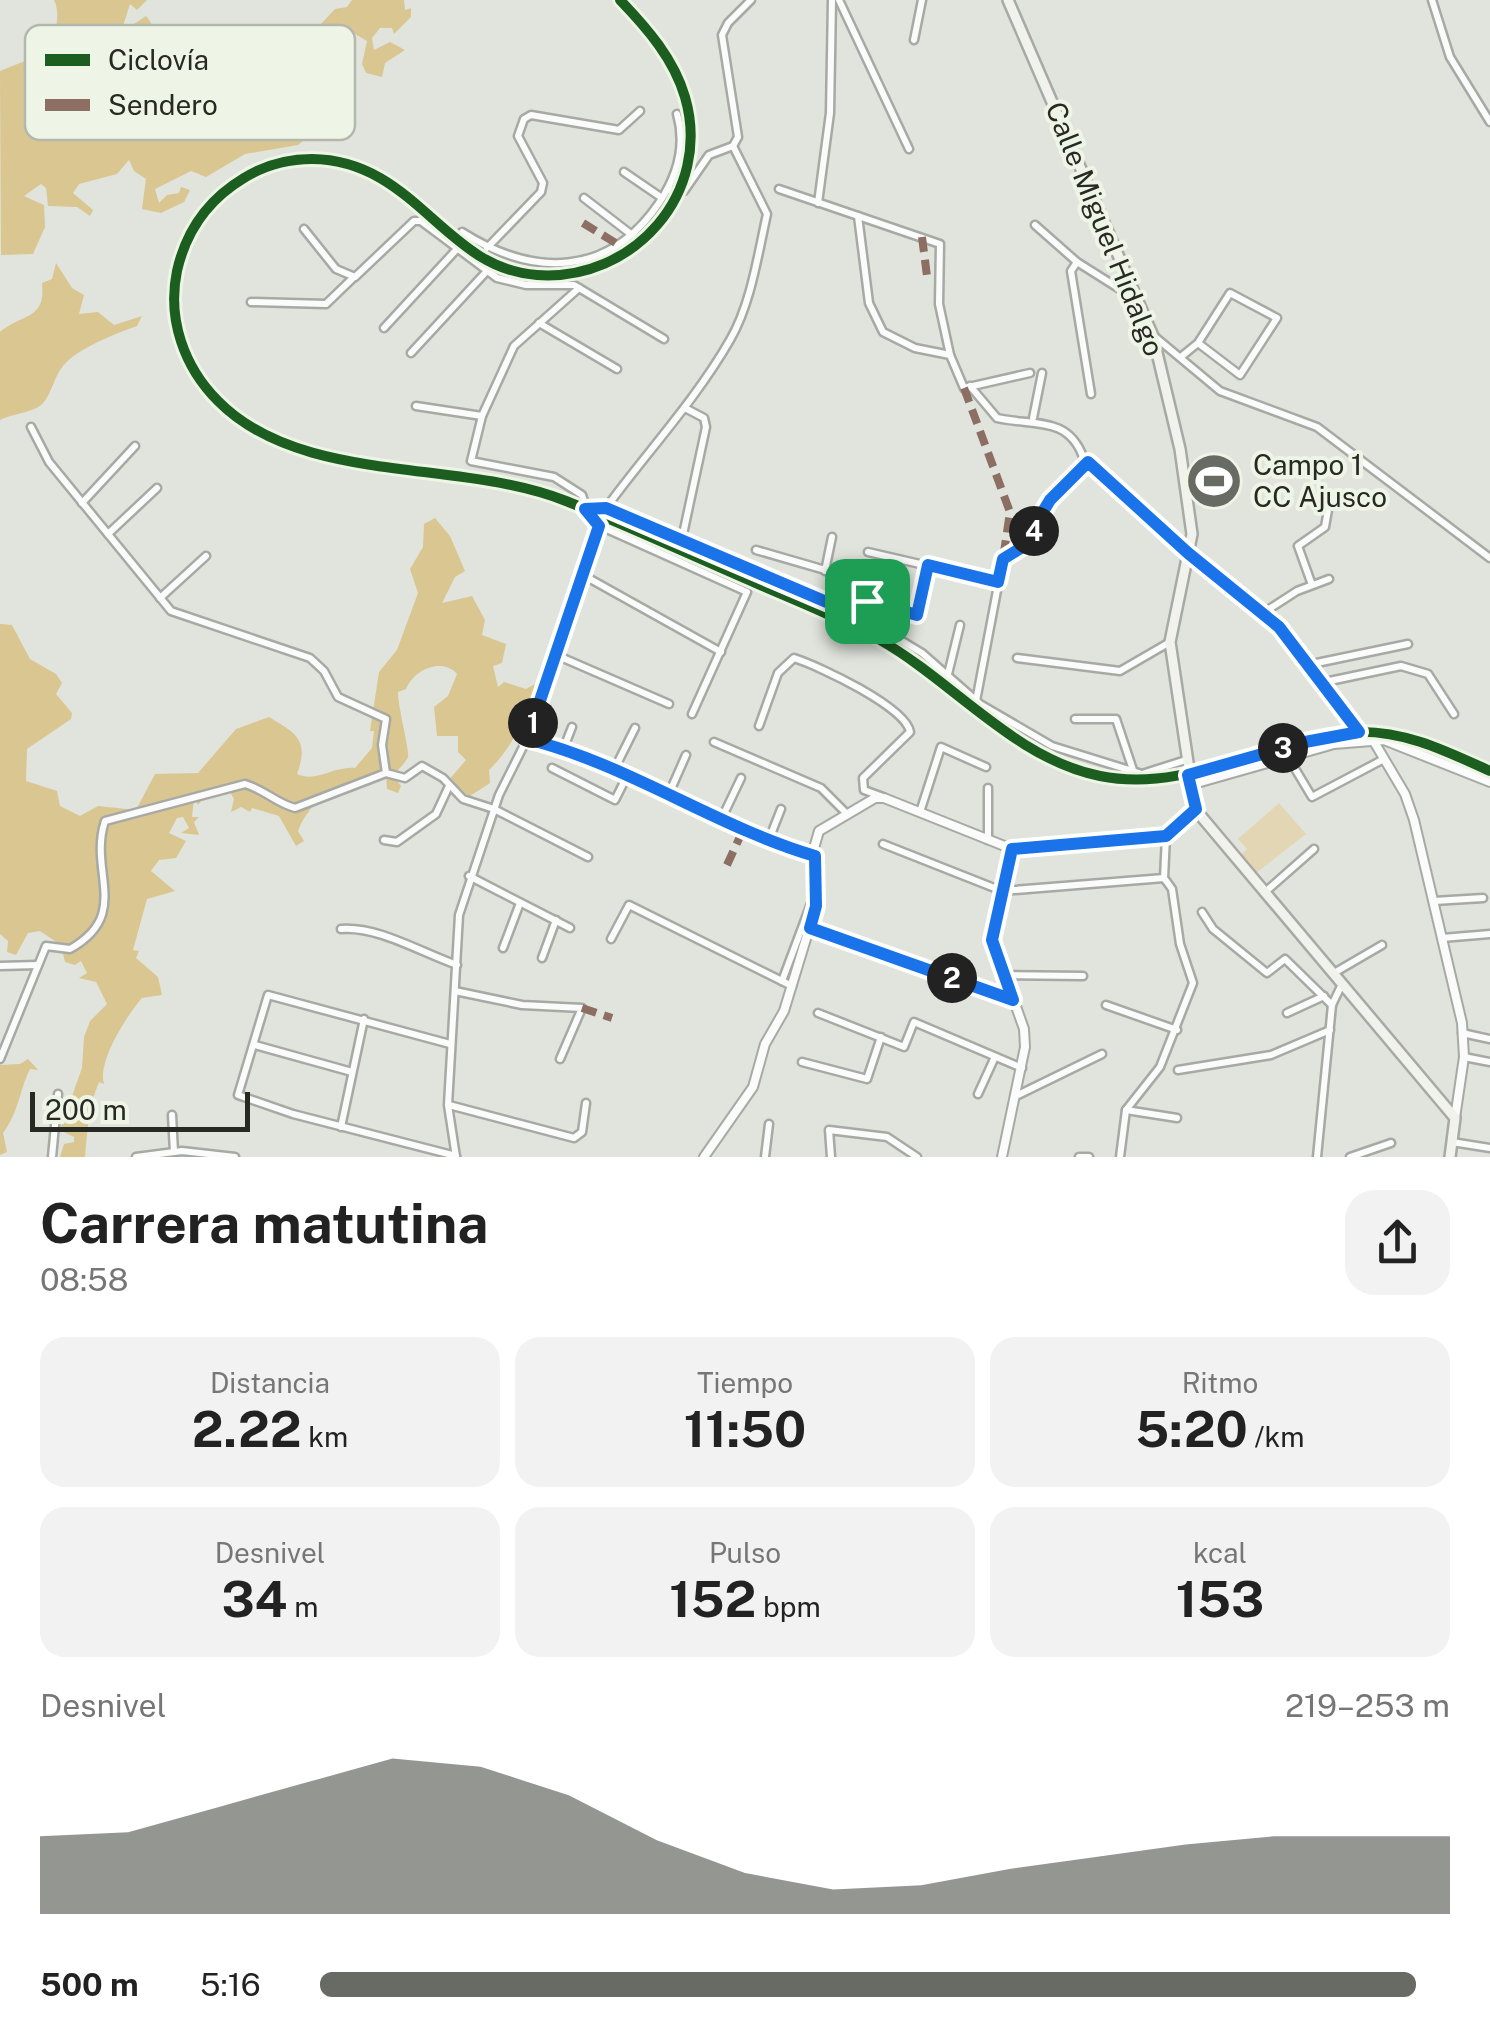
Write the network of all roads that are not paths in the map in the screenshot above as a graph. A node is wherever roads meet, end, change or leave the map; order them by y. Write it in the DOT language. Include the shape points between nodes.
graph roads {
  1 [pos="751,0"];
  2 [pos="836,0"];
  3 [pos="922,0"];
  4 [pos="1008,0"];
  5 [pos="1432,0"];
  6 [pos="914,40"];
  7 [pos="640,111"];
  8 [pos="677,114"];
  9 [pos="1490,122"];
  10 [pos="733,146"];
  11 [pos="909,149"];
  12 [pos="624,172"];
  13 [pos="780,189"];
  14 [pos="667,190"];
  15 [pos="584,198"];
  16 [pos="662,198"];
  17 [pos="818,202"];
  18 [pos="858,216"];
  19 [pos="1034,225"];
  20 [pos="304,229"];
  21 [pos="462,232"];
  22 [pos="632,235"];
  23 [pos="487,248"];
  24 [pos="456,250"];
  25 [pos="1077,262"];
  26 [pos="486,272"];
  27 [pos="355,276"];
  28 [pos="579,288"];
  29 [pos="1138,300"];
  30 [pos="251,302"];
  31 [pos="538,322"];
  32 [pos="384,328"];
  33 [pos="1153,336"];
  34 [pos="664,339"];
  35 [pos="1198,343"];
  36 [pos="411,353"];
  37 [pos="950,355"];
  38 [pos="1182,356"];
  39 [pos="617,369"];
  40 [pos="1030,373"];
  41 [pos="1042,373"];
  42 [pos="967,387"];
  43 [pos="1090,394"];
  44 [pos="416,406"];
  45 [pos="685,408"];
  46 [pos="482,416"];
  47 [pos="1034,418"];
  48 [pos="31,426"];
  49 [pos="135,446"];
  50 [pos="1088,462"];
  51 [pos="157,488"];
  52 [pos="82,503"];
  53 [pos="1329,504"];
  54 [pos="606,508"];
  55 [pos="585,509"];
  56 [pos="599,526"];
  57 [pos="108,534"];
  58 [pos="832,537"];
  59 [pos="682,539"];
  60 [pos="756,550"];
  61 [pos="868,552"];
  62 [pos="1188,553"];
  63 [pos="206,556"];
  64 [pos="1490,558"];
  65 [pos="928,565"];
  66 [pos="825,571"];
  67 [pos="583,575"];
  68 [pos="1330,579"];
  69 [pos="998,582"];
  70 [pos="1312,585"];
  71 [pos="160,598"];
  72 [pos="840,607"];
  73 [pos="1262,614"];
  74 [pos="864,618"];
  75 [pos="960,625"];
  76 [pos="1170,642"];
  77 [pos="1408,644"];
  78 [pos="721,652"];
  79 [pos="556,655"];
  80 [pos="1018,658"];
  81 [pos="1307,665"];
  82 [pos="948,674"];
  83 [pos="1320,683"];
  84 [pos="976,701"];
  85 [pos="668,704"];
  86 [pos="692,714"];
  87 [pos="1454,714"];
  88 [pos="1075,719"];
  89 [pos="760,726"];
  90 [pos="572,727"];
  91 [pos="634,728"];
  92 [pos="527,739"];
  93 [pos="1372,740"];
  94 [pos="714,742"];
  95 [pos="563,750"];
  96 [pos="686,755"];
  97 [pos="1288,757"];
  98 [pos="1386,758"];
  99 [pos="1186,760"];
  100 [pos="986,766"];
  101 [pos="552,768"];
  102 [pos="613,772"];
  103 [pos="386,773"];
  104 [pos="1134,773"];
  105 [pos="626,778"];
  106 [pos="741,778"];
  107 [pos="1490,782"];
  108 [pos="1190,785"];
  109 [pos="449,786"];
  110 [pos="988,788"];
  111 [pos="668,796"];
  112 [pos="884,798"];
  113 [pos="494,809"];
  114 [pos="782,809"];
  115 [pos="1196,809"];
  116 [pos="920,812"];
  117 [pos="846,813"];
  118 [pos="722,820"];
  119 [pos="1166,836"];
  120 [pos="384,840"];
  121 [pos="988,840"];
  122 [pos="768,842"];
  123 [pos="883,844"];
  124 [pos="1012,849"];
  125 [pos="1314,849"];
  126 [pos="815,856"];
  127 [pos="588,857"];
  128 [pos="469,876"];
  129 [pos="1164,878"];
  130 [pos="817,887"];
  131 [pos="1002,891"];
  132 [pos="1263,894"];
  133 [pos="1482,898"];
  134 [pos="1434,900"];
  135 [pos="520,903"];
  136 [pos="1202,912"];
  137 [pos="556,920"];
  138 [pos="570,928"];
  139 [pos="810,928"];
  140 [pos="341,929"];
  141 [pos="1490,934"];
  142 [pos="610,938"];
  143 [pos="1442,938"];
  144 [pos="1382,945"];
  145 [pos="503,948"];
  146 [pos="542,958"];
  147 [pos="457,964"];
  148 [pos="38,965"];
  149 [pos="0,966"];
  150 [pos="1332,974"];
  151 [pos="1001,975"];
  152 [pos="1083,976"];
  153 [pos="782,981"];
  154 [pos="1342,984"];
  155 [pos="792,986"];
  156 [pos="455,991"];
  157 [pos="1324,996"];
  158 [pos="1013,1000"];
  159 [pos="1106,1005"];
  160 [pos="1332,1005"];
  161 [pos="818,1013"];
  162 [pos="1287,1013"];
  163 [pos="364,1018"];
  164 [pos="1177,1030"];
  165 [pos="1330,1030"];
  166 [pos="1462,1033"];
  167 [pos="882,1037"];
  168 [pos="1490,1039"];
  169 [pos="450,1044"];
  170 [pos="255,1045"];
  171 [pos="1102,1054"];
  172 [pos="1464,1057"];
  173 [pos="994,1058"];
  174 [pos="0,1059"];
  175 [pos="560,1059"];
  176 [pos="802,1062"];
  177 [pos="1490,1062"];
  178 [pos="1022,1068"];
  179 [pos="1178,1070"];
  180 [pos="352,1072"];
  181 [pos="58,1094"];
  182 [pos="978,1094"];
  183 [pos="1018,1095"];
  184 [pos="586,1103"];
  185 [pos="448,1105"];
  186 [pos="1126,1110"];
  187 [pos="172,1115"];
  188 [pos="1177,1118"];
  189 [pos="1455,1118"];
  190 [pos="769,1124"];
  191 [pos="341,1127"];
  192 [pos="1452,1142"];
  193 [pos="1390,1143"];
  194 [pos="1490,1148"];
  195 [pos="179,1154"];
  196 [pos="456,1156"];
  197 [pos="52,1157"];
  198 [pos="136,1157"];
  199 [pos="235,1157"];
  200 [pos="704,1157"];
  201 [pos="765,1157"];
  202 [pos="831,1157"];
  203 [pos="917,1157"];
  204 [pos="1002,1157"];
  205 [pos="1079,1157"];
  206 [pos="1090,1157"];
  207 [pos="1120,1157"];
  208 [pos="1317,1157"];
  209 [pos="1350,1157"];
  210 [pos="1450,1157"];
  1 -- 10 [label="street" via="722,35 738,122"];
  2 -- 11 [label="street"];
  2 -- 17 [label="street"];
  3 -- 6 [label="street"];
  4 -- 29 [label="main road, Calle Miguel Hidalgo"];
  5 -- 9 [label="street" via="1450,57"];
  7 -- 23 [label="street" via="619,130 524,119 518,136 541,192"];
  8 -- 14 [label="street" via="683,134"];
  10 -- 14 [label="street" via="709,155 684,191"];
  10 -- 45 [label="street" via="768,214 732,338"];
  12 -- 16 [label="street"];
  13 -- 17 [label="street"];
  14 -- 16 [label="street"];
  15 -- 22 [label="street"];
  16 -- 22 [label="street"];
  17 -- 18 [label="street"];
  18 -- 37 [label="street" via="877,325 915,348"];
  18 -- 37 [label="street" via="940,244 940,304"];
  19 -- 25 [label="street"];
  20 -- 27 [label="street" via="336,269"];
  21 -- 23 [label="street"];
  22 -- 23 [label="street" via="602,254 566,262 520,261"];
  24 -- 26 [label="street"];
  24 -- 27 [label="street" via="414,221"];
  24 -- 32 [label="street"];
  25 -- 29 [label="street"];
  25 -- 43 [label="street" via="1071,271"];
  26 -- 28 [label="street" via="526,285"];
  26 -- 36 [label="street"];
  27 -- 30 [label="street" via="326,304"];
  28 -- 31 [label="street"];
  28 -- 34 [label="street"];
  29 -- 33 [label="main road, Calle Miguel Hidalgo"];
  31 -- 39 [label="street"];
  31 -- 46 [label="street" via="514,346"];
  33 -- 38 [label="street"];
  33 -- 62 [label="main road, Calle Miguel Hidalgo" via="1180,449 1192,534"];
  35 -- 35 [label="street" via="1230,292 1277,318 1240,375"];
  35 -- 38 [label="street"];
  37 -- 42 [label="street"];
  38 -- 64 [label="street" via="1220,392 1317,427"];
  40 -- 42 [label="street"];
  41 -- 47 [label="street"];
  42 -- 47 [label="street" via="997,418"];
  44 -- 46 [label="street"];
  45 -- 54 [label="street"];
  45 -- 59 [label="street" via="704,418 706,427"];
  46 -- 55 [label="street" via="471,461 554,478 582,495"];
  47 -- 50 [label="street" via="1078,444"];
  48 -- 52 [label="street"];
  49 -- 52 [label="street"];
  50 -- 62 [label="street"];
  50 -- 69 [label="street" via="1050,500 1021,548 1003,559"];
  51 -- 57 [label="street"];
  52 -- 57 [label="street"];
  53 -- 70 [label="street" via="1325,527 1298,546"];
  54 -- 55 [label="street"];
  54 -- 59 [label="street"];
  55 -- 56 [label="street"];
  56 -- 67 [label="street"];
  56 -- 78 [label="street" via="748,592"];
  57 -- 71 [label="street"];
  58 -- 66 [label="street"];
  59 -- 72 [label="street"];
  60 -- 66 [label="street"];
  61 -- 65 [label="street"];
  62 -- 73 [label="street"];
  62 -- 76 [label="main road, Calle Miguel Hidalgo"];
  63 -- 71 [label="street"];
  65 -- 69 [label="street"];
  65 -- 74 [label="street" via="917,615 867,601"];
  66 -- 72 [label="street" via="840,574"];
  67 -- 78 [label="street"];
  67 -- 79 [label="street"];
  68 -- 70 [label="street"];
  69 -- 84 [label="street"];
  70 -- 73 [label="street"];
  71 -- 103 [label="street" via="171,611 319,665 333,693 386,719"];
  72 -- 74 [label="street"];
  73 -- 81 [label="street"];
  74 -- 82 [label="street"];
  75 -- 82 [label="street"];
  76 -- 80 [label="street" via="1120,671"];
  76 -- 99 [label="main road, Calle Miguel Hidalgo"];
  77 -- 81 [label="street"];
  78 -- 86 [label="street"];
  79 -- 85 [label="street"];
  79 -- 92 [label="street"];
  81 -- 83 [label="street"];
  82 -- 84 [label="street"];
  83 -- 87 [label="street" via="1400,666 1428,674"];
  83 -- 93 [label="street"];
  84 -- 104 [label="street" via="1052,746"];
  88 -- 104 [label="street" via="1116,719"];
  89 -- 112 [label="street" via="778,673 794,658 883,703 910,726 904,740 862,778 864,790"];
  90 -- 95 [label="street"];
  91 -- 102 [label="street"];
  92 -- 95 [label="street"];
  92 -- 113 [label="street"];
  93 -- 97 [label="street"];
  93 -- 98 [label="street"];
  93 -- 107 [label="street" via="1400,743"];
  94 -- 117 [label="street" via="822,788"];
  95 -- 102 [label="street"];
  96 -- 111 [label="street"];
  97 -- 98 [label="street" via="1312,797"];
  97 -- 108 [label="street"];
  98 -- 134 [label="street" via="1414,820"];
  99 -- 104 [label="street"];
  99 -- 108 [label="main road, Calle Miguel Hidalgo"];
  100 -- 116 [label="street" via="941,747"];
  101 -- 105 [label="street" via="615,800"];
  102 -- 105 [label="street"];
  103 -- 109 [label="street" via="404,778 422,766"];
  103 -- 148 [label="street" via="295,808 245,784 116,815 102,829 100,924 70,949 46,946"];
  105 -- 111 [label="street"];
  106 -- 118 [label="street"];
  108 -- 115 [label="main road, Calle Miguel Hidalgo"];
  109 -- 113 [label="street" via="463,799"];
  109 -- 120 [label="street" via="436,814 397,842"];
  110 -- 121 [label="street"];
  111 -- 118 [label="street"];
  112 -- 116 [label="street"];
  112 -- 117 [label="street"];
  113 -- 127 [label="street"];
  113 -- 128 [label="street"];
  114 -- 122 [label="street"];
  115 -- 119 [label="street"];
  115 -- 132 [label="main road, Calle Miguel Hidalgo"];
  116 -- 121 [label="street"];
  117 -- 126 [label="street" via="819,831"];
  118 -- 122 [label="street"];
  119 -- 124 [label="street"];
  119 -- 129 [label="street"];
  121 -- 124 [label="street"];
  122 -- 126 [label="street"];
  123 -- 131 [label="street"];
  124 -- 131 [label="street"];
  125 -- 132 [label="street"];
  126 -- 130 [label="street"];
  128 -- 135 [label="street"];
  128 -- 147 [label="street"];
  129 -- 131 [label="street"];
  129 -- 164 [label="street" via="1192,983"];
  130 -- 139 [label="street"];
  130 -- 153 [label="street"];
  131 -- 151 [label="street" via="992,940"];
  132 -- 150 [label="main road, Calle Miguel Hidalgo"];
  133 -- 134 [label="street"];
  134 -- 143 [label="street"];
  135 -- 137 [label="street"];
  135 -- 145 [label="street"];
  136 -- 157 [label="street" via="1267,973 1285,959"];
  137 -- 138 [label="street"];
  137 -- 146 [label="street"];
  139 -- 155 [label="street"];
  139 -- 158 [label="street"];
  140 -- 147 [label="street" via="365,927"];
  141 -- 143 [label="street"];
  142 -- 153 [label="street" via="629,906"];
  143 -- 166 [label="street"];
  144 -- 150 [label="street"];
  147 -- 156 [label="street"];
  148 -- 149 [label="street"];
  148 -- 174 [label="street"];
  150 -- 154 [label="main road, Calle Miguel Hidalgo"];
  151 -- 152 [label="street"];
  151 -- 158 [label="street"];
  153 -- 155 [label="street"];
  154 -- 160 [label="street"];
  154 -- 189 [label="main road, Calle Miguel Hidalgo"];
  155 -- 200 [label="street" via="752,1088"];
  156 -- 169 [label="street"];
  156 -- 175 [label="street" via="582,1008"];
  157 -- 160 [label="street"];
  157 -- 162 [label="street"];
  158 -- 178 [label="street" via="1024,1029"];
  159 -- 164 [label="street"];
  160 -- 165 [label="street"];
  161 -- 167 [label="street"];
  163 -- 169 [label="street"];
  163 -- 170 [label="street" via="268,994"];
  163 -- 180 [label="street"];
  164 -- 186 [label="street" via="1160,1067"];
  165 -- 179 [label="street" via="1270,1055"];
  165 -- 208 [label="street"];
  166 -- 168 [label="street"];
  166 -- 172 [label="street"];
  167 -- 173 [label="street" via="906,1046 914,1022"];
  167 -- 176 [label="street" via="868,1079"];
  169 -- 185 [label="street"];
  170 -- 180 [label="street"];
  170 -- 191 [label="street" via="239,1097"];
  171 -- 183 [label="street"];
  172 -- 177 [label="street"];
  172 -- 189 [label="street"];
  173 -- 178 [label="street"];
  173 -- 182 [label="street"];
  178 -- 183 [label="street"];
  180 -- 191 [label="street"];
  181 -- 197 [label="street"];
  183 -- 204 [label="street"];
  184 -- 185 [label="street" via="582,1132 574,1138"];
  185 -- 196 [label="street"];
  186 -- 188 [label="street"];
  186 -- 207 [label="street"];
  187 -- 195 [label="street"];
  189 -- 192 [label="main road"];
  190 -- 201 [label="street"];
  191 -- 196 [label="street"];
  192 -- 194 [label="street"];
  192 -- 210 [label="main road"];
  193 -- 209 [label="street"];
  195 -- 198 [label="street"];
  195 -- 199 [label="street"];
  202 -- 203 [label="street" via="830,1130 887,1137"];
  205 -- 206 [label="street"];
}
